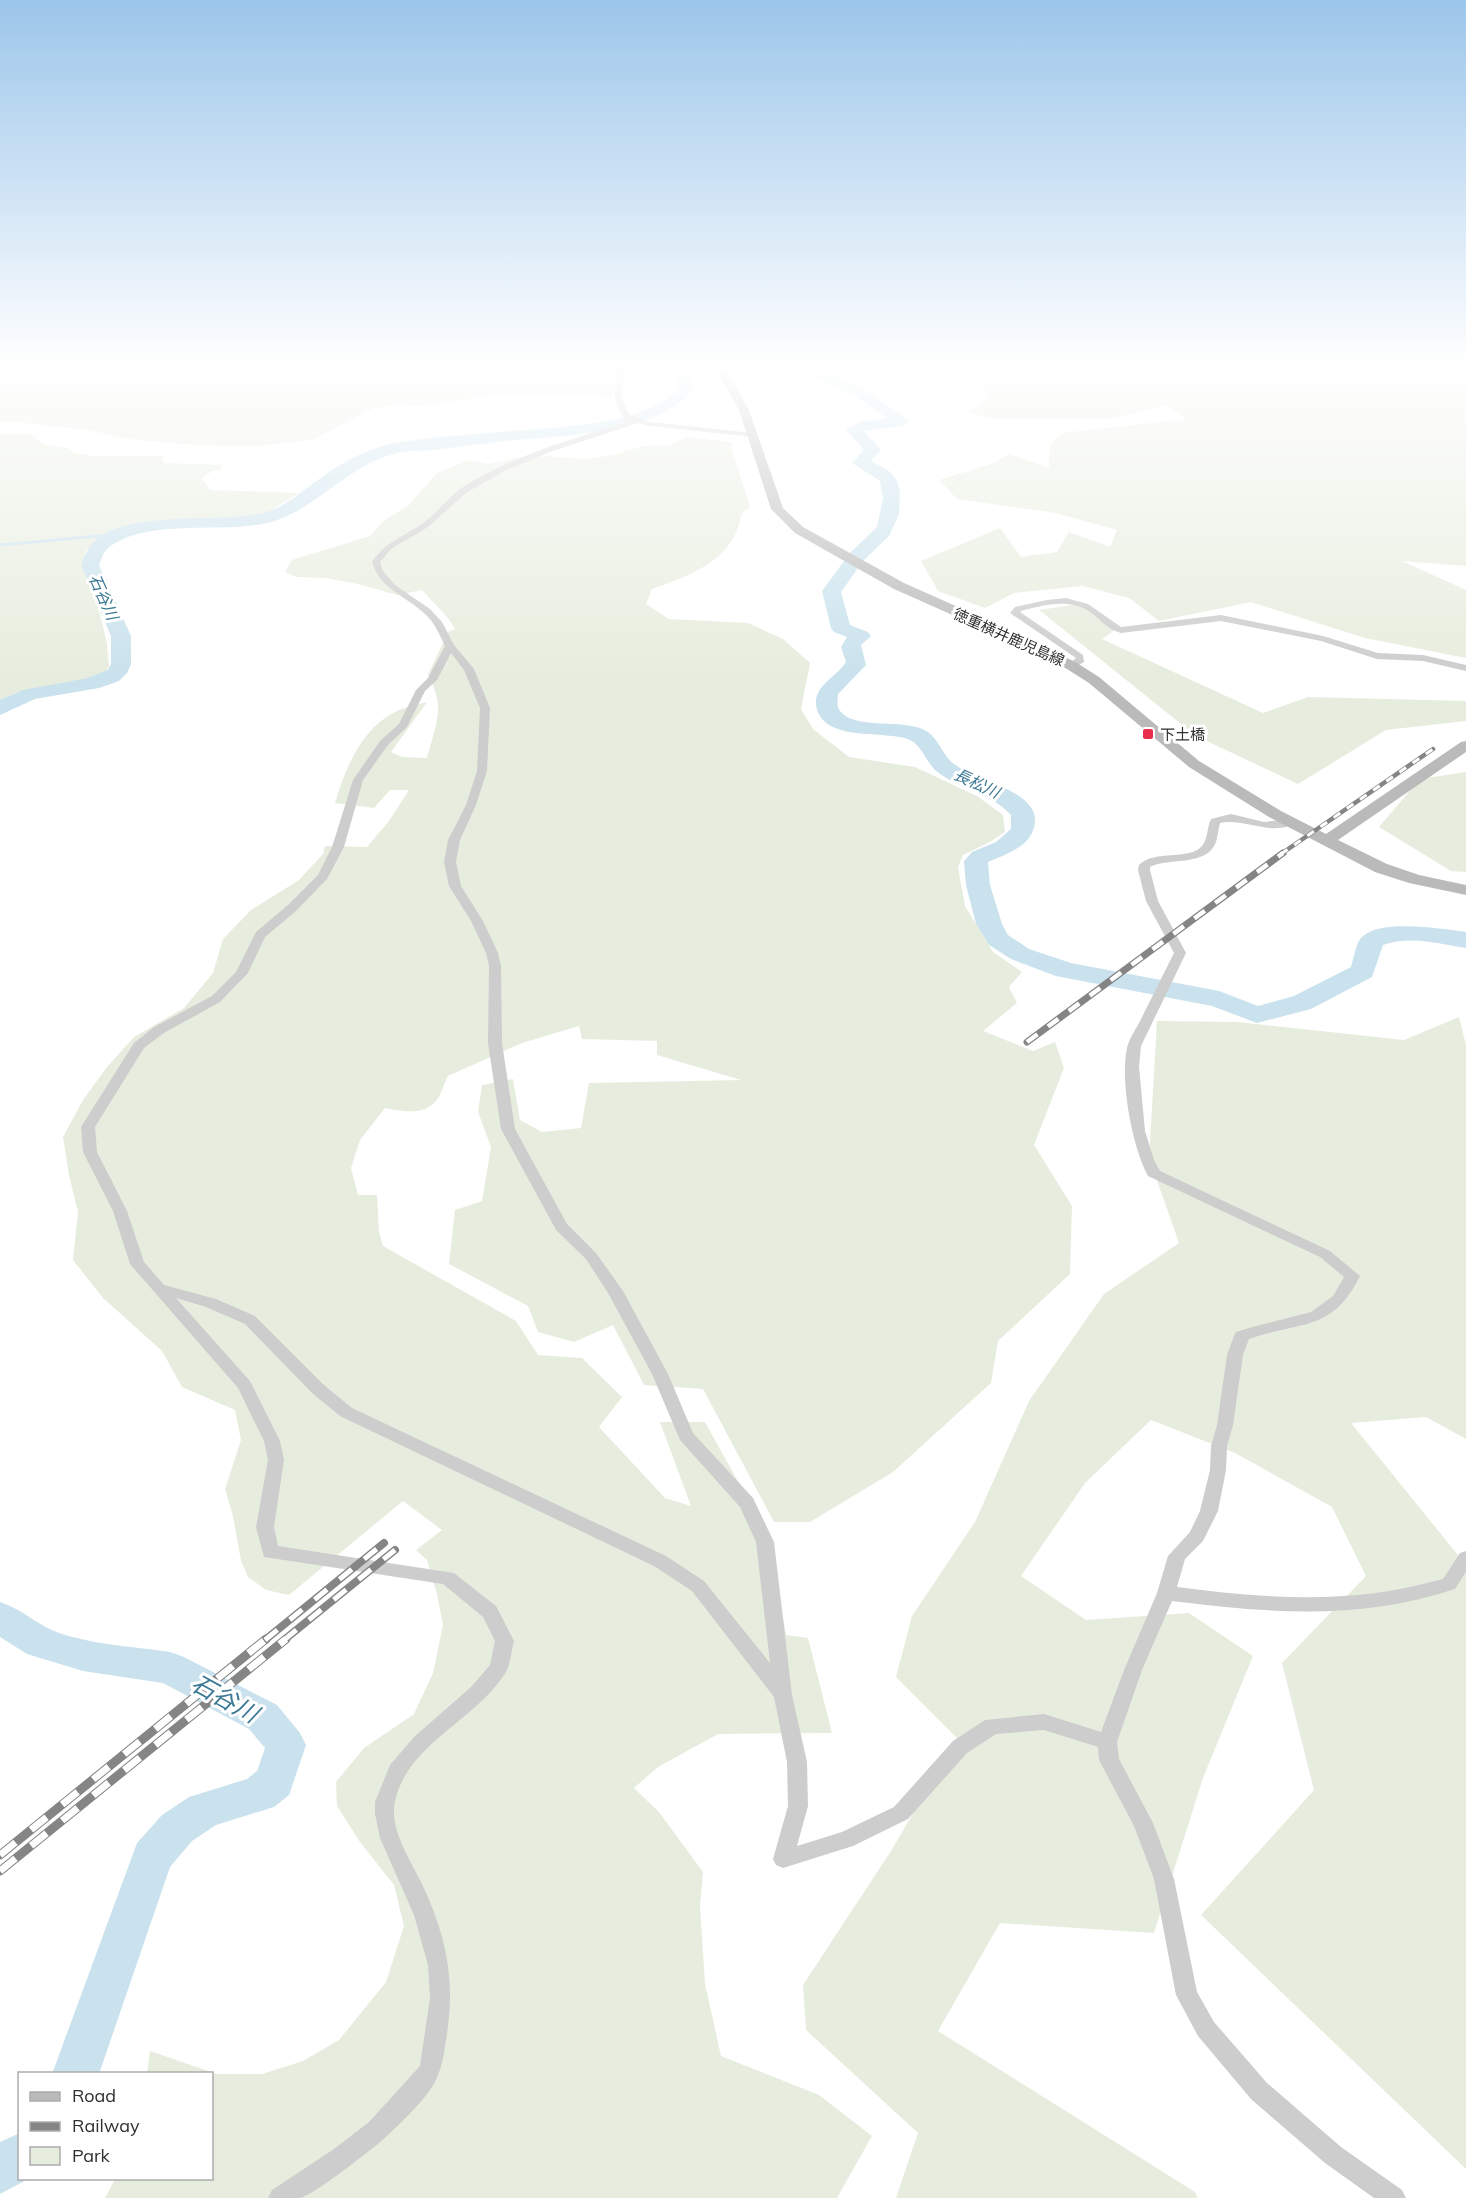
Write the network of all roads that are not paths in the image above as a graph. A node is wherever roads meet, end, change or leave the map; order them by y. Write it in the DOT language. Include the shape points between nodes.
graph roads {
  1 [pos="506,470"];
  2 [pos="764,470"];
  3 [pos="450,646"];
  4 [pos="1072,666"];
  5 [pos="1466,668"];
  6 [pos="1466,745"];
  7 [pos="1290,822"];
  8 [pos="1326,841"];
  9 [pos="1466,890"];
  10 [pos="161,1289"];
  11 [pos="1466,1558"];
  12 [pos="1166,1593"];
  13 [pos="783,1695"];
  14 [pos="1107,1742"];
  15 [pos="280,2198"];
  16 [pos="1394,2198"];
  1 -- 3 [label="street" via="481,481 443,506 434,519 383,548 376,562 392,587 439,624"];
  2 -- 4 [label="main road, 徳重横井鹿児島線" via="777,508 799,530 943,607"];
  3 -- 10 [label="street" via="403,725 384,743 357,780 338,847 323,877 260,934 242,973 216,999 159,1030 139,1046 88,1127 90,1152 120,1211 137,1264"];
  3 -- 13 [label="street" via="470,669 485,708 482,771 454,840 450,862 455,886 477,921 495,966 495,1043 508,1129 561,1227 591,1256 615,1291 660,1374 686,1437 747,1503 765,1542"];
  4 -- 5 [label="street" via="1080,657 1014,613 1054,600 1072,601 1092,609 1120,630 1209,618 1233,619 1323,639 1377,656 1424,658"];
  4 -- 7 [label="main road, 徳重横井鹿児島線" via="1194,764"];
  6 -- 8 [label="main road"];
  7 -- 8 [label="main road, 徳重横井鹿児島線"];
  7 -- 12 [label="street" via="1264,825 1224,818 1215,821 1209,846 1200,852 1160,858 1145,865 1144,870 1152,901 1180,953 1134,1046 1138,1131 1147,1162 1154,1173 1325,1254 1352,1276 1338,1300 1315,1317 1256,1329 1242,1336 1235,1354 1209,1510 1197,1536 1177,1556"];
  8 -- 9 [label="main road, 徳重横井鹿児島線" via="1381,868"];
  10 -- 13 [label="street" via="211,1303 250,1320 346,1412 660,1561 698,1586"];
  10 -- 15 [label="street" via="244,1385 272,1441 276,1460 265,1527 270,1552 448,1578 470,1592 493,1616 506,1641 502,1663 477,1695 420,1744 391,1778 384,1804 389,1833 440,1963 442,2004 430,2069 378,2130"];
  11 -- 12 [label="street" via="1449,1584 1391,1599 1309,1606"];
  12 -- 14 [label="street"];
  13 -- 14 [label="street" via="797,1762 798,1806 783,1859 846,1840 901,1813 960,1747 992,1726 1044,1722"];
  14 -- 16 [label="street" via="1109,1760 1143,1823 1164,1879 1187,1995 1206,2029 1259,2091 1333,2155"];
}
